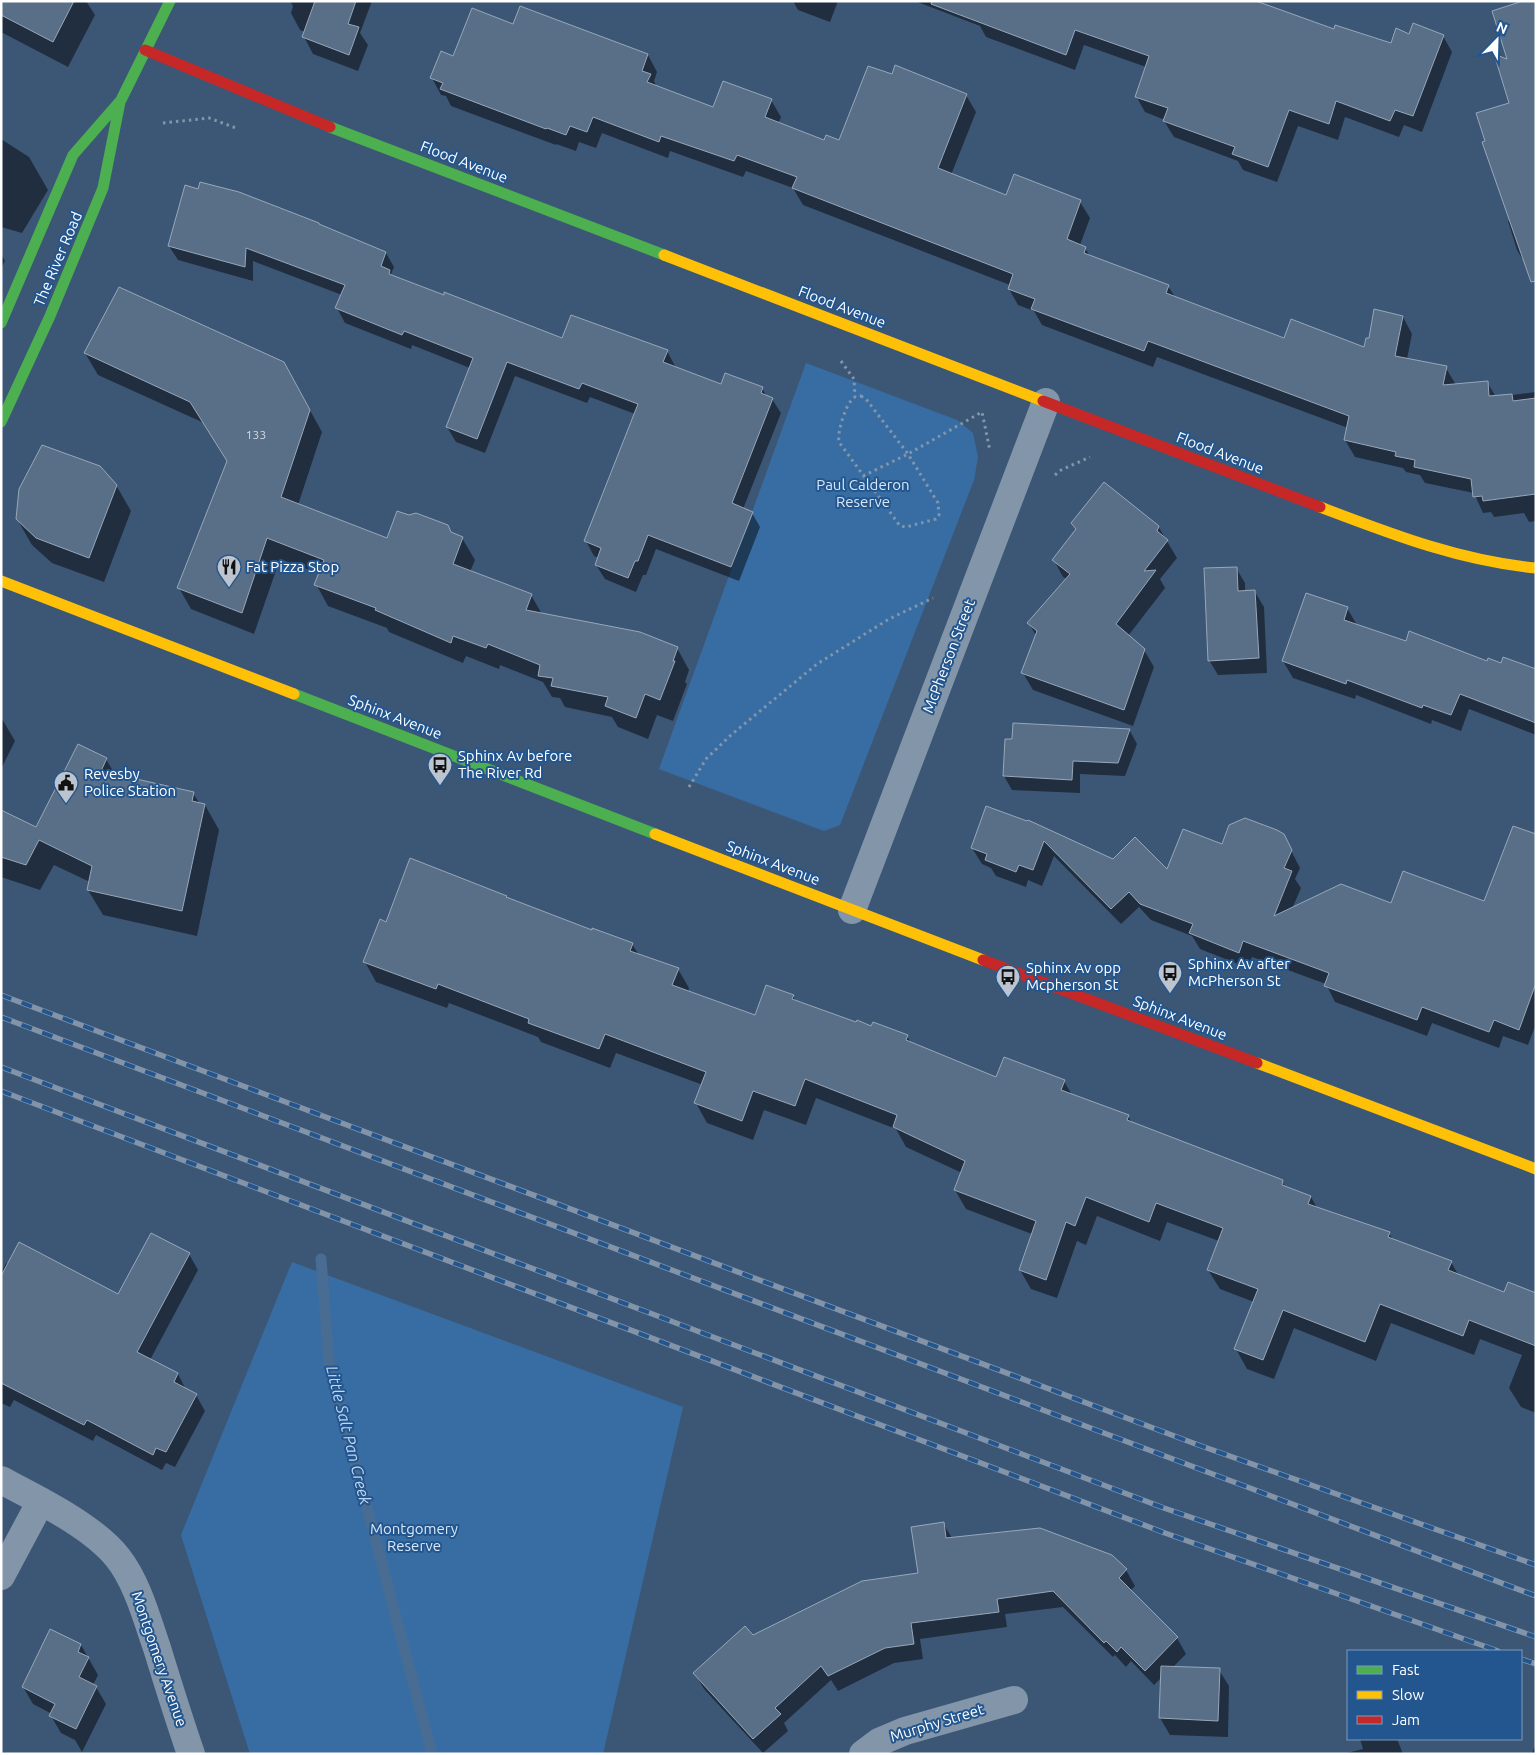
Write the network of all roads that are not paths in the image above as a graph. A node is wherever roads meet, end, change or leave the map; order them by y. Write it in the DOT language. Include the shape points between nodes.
graph roads {
  1 [pos="170,1"];
  2 [pos="146,50"];
  3 [pos="121,100"];
  4 [pos="1,323"];
  5 [pos="1046,402"];
  6 [pos="1,422"];
  7 [pos="1536,568"];
  8 [pos="1,581"];
  9 [pos="852,910"];
  10 [pos="1536,1169"];
  11 [pos="1,1480"];
  12 [pos="41,1501"];
  13 [pos="1,1576"];
  14 [pos="1014,1700"];
  15 [pos="190,1754"];
  16 [pos="863,1754"];
  1 -- 2 [label="street, The River Road"];
  2 -- 3 [label="street, The River Road"];
  2 -- 5 [label="street, Flood Avenue" via="306,118"];
  3 -- 4 [label="street, The River Road" via="73,155"];
  3 -- 6 [label="street, The River Road" via="104,188"];
  5 -- 7 [label="street, Flood Avenue" via="1439,552 1486,563"];
  5 -- 9 [label="street, McPherson Street"];
  8 -- 9 [label="street, Sphinx Avenue"];
  9 -- 10 [label="street, Sphinx Avenue"];
  11 -- 12 [label="street, Montgomery Avenue"];
  12 -- 13 [label="street"];
  12 -- 15 [label="street, Montgomery Avenue" via="96,1536 118,1558 147,1617"];
  14 -- 16 [label="street, Murphy Street" via="905,1731 879,1742"];
}
